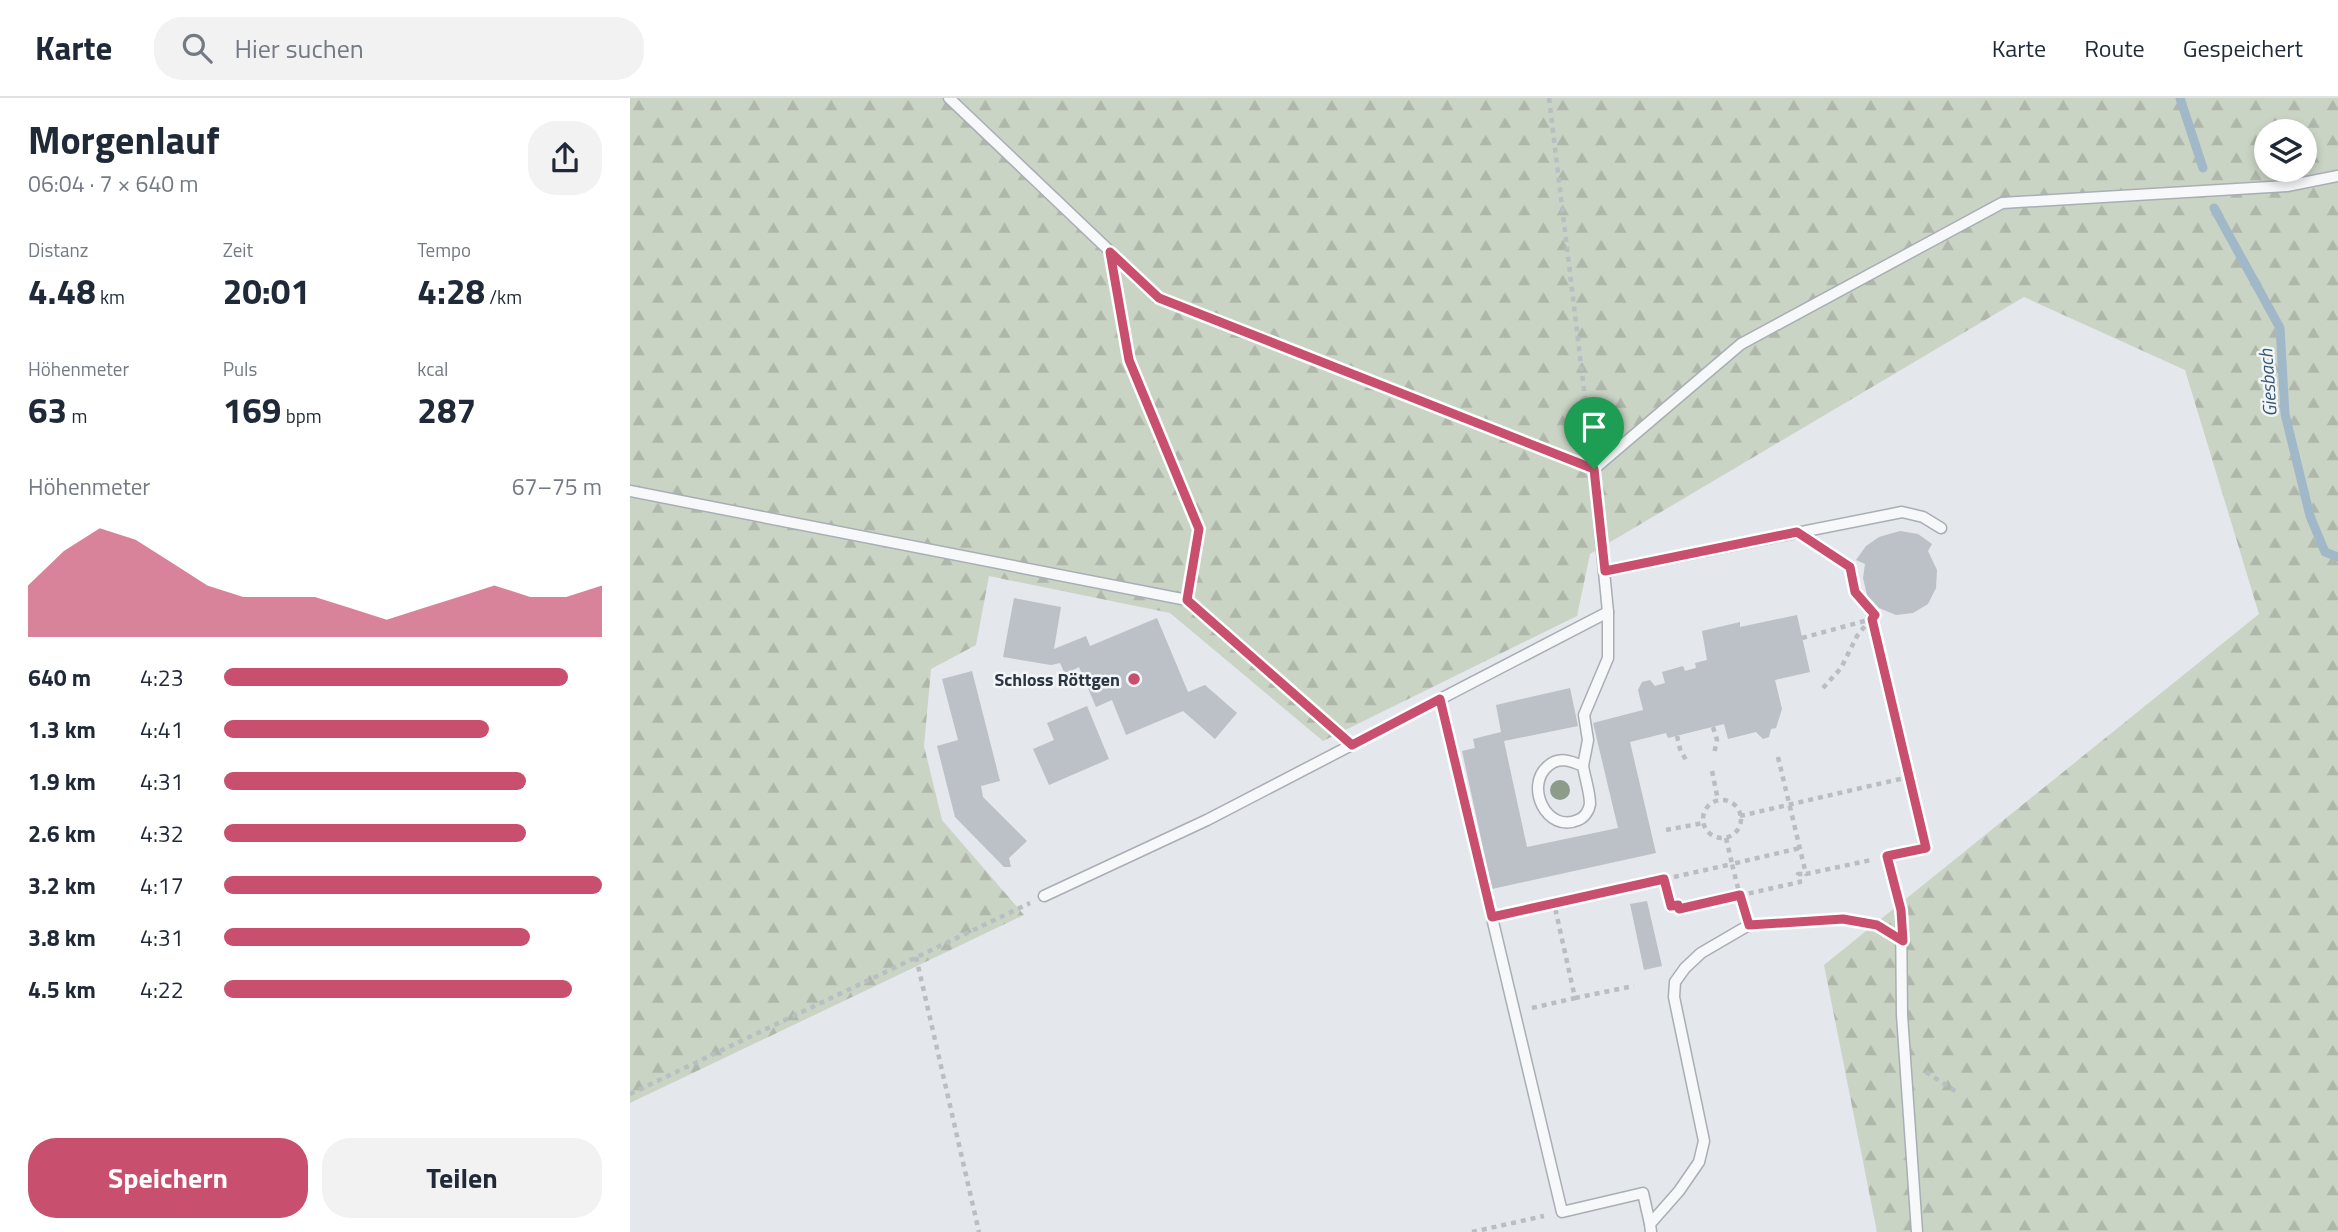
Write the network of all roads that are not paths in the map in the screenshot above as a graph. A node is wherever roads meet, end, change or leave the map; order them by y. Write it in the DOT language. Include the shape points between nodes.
graph roads {
  1 [pos="949,98"];
  2 [pos="2338,176"];
  3 [pos="1110,252"];
  4 [pos="1594,469"];
  5 [pos="630,491"];
  6 [pos="1941,528"];
  7 [pos="1605,571"];
  8 [pos="1187,600"];
  9 [pos="1608,612"];
  10 [pos="1440,699"];
  11 [pos="1352,745"];
  12 [pos="1583,766"];
  13 [pos="1887,856"];
  14 [pos="1044,896"];
  15 [pos="1903,941"];
  16 [pos="1650,1228"];
  17 [pos="1917,1232"];
  1 -- 3 [label="lane"];
  2 -- 4 [label="lane" via="2287,186 2002,203 1741,344"];
  3 -- 4 [label="lane" via="1159,298"];
  3 -- 8 [label="lane" via="1129,360 1199,529"];
  4 -- 7 [label="lane"];
  5 -- 8 [label="lane"];
  6 -- 7 [label="lane" via="1902,512"];
  7 -- 9 [label="lane"];
  8 -- 11 [label="lane"];
  9 -- 10 [label="lane"];
  9 -- 12 [label="lane" via="1608,658 1584,715 1588,740"];
  10 -- 11 [label="lane"];
  10 -- 16 [label="lane" via="1562,1212 1643,1193"];
  11 -- 14 [label="lane" via="1207,820"];
  12 -- 12 [label="lane" via="1567,759 1550,763 1540,774 1536,786 1540,802 1548,815 1561,823 1584,817 1590,805"];
  13 -- 15 [label="lane" via="1901,910"];
  15 -- 16 [label="lane" via="1877,925 1843,919 1749,925 1701,953 1685,968 1675,982 1674,997 1704,1141 1699,1162"];
  15 -- 17 [label="lane" via="1902,1015"];
}
